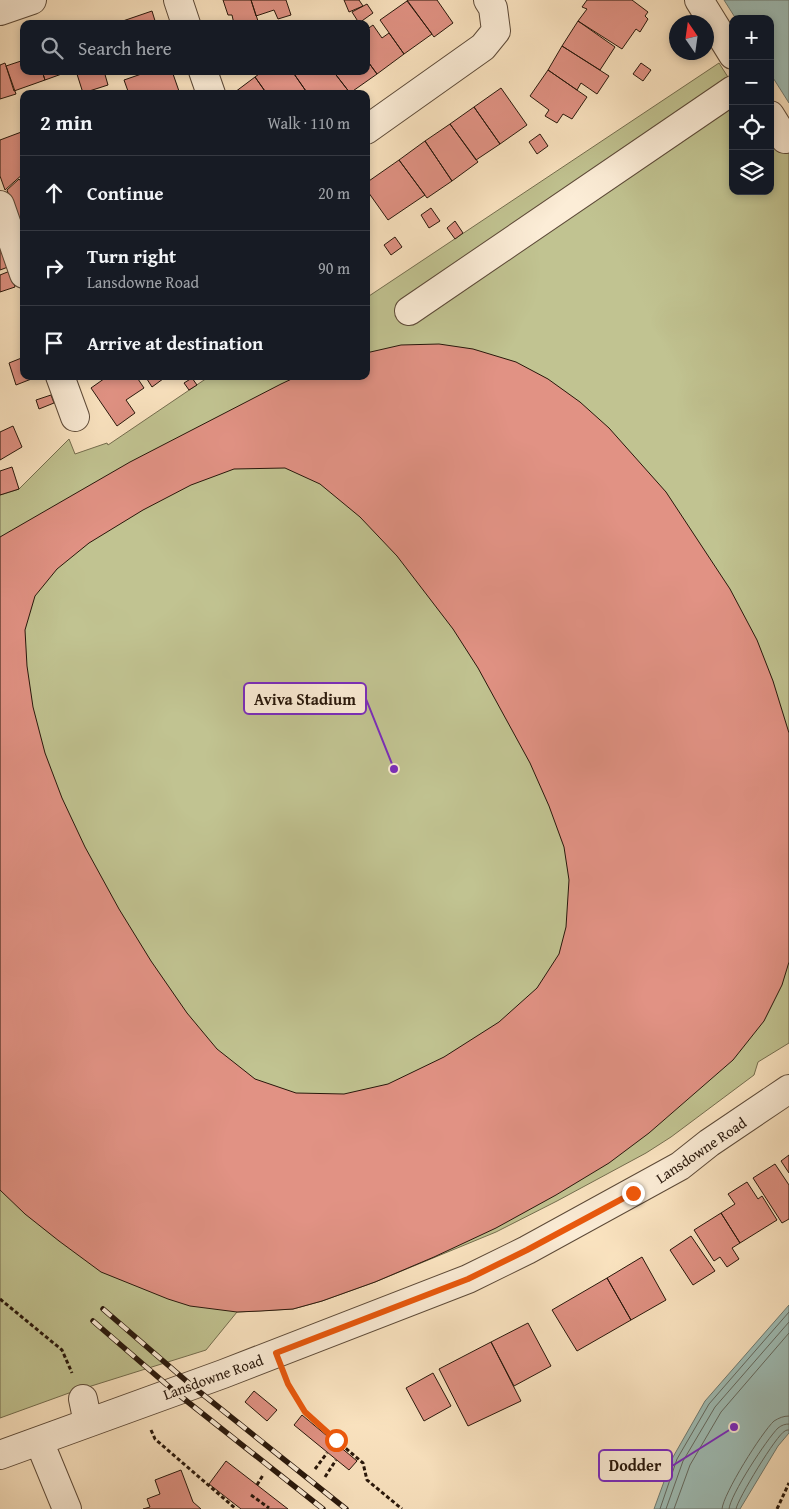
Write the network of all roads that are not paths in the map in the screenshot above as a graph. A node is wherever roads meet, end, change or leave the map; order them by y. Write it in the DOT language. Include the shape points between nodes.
graph roads {
  1 [pos="32,0"];
  2 [pos="178,0"];
  3 [pos="488,0"];
  4 [pos="699,0"];
  5 [pos="0,11"];
  6 [pos="185,20"];
  7 [pos="729,49"];
  8 [pos="204,75"];
  9 [pos="210,90"];
  10 [pos="729,93"];
  11 [pos="774,121"];
  12 [pos="370,127"];
  13 [pos="785,139"];
  14 [pos="0,205"];
  15 [pos="20,262"];
  16 [pos="409,310"];
  17 [pos="61,380"];
  18 [pos="75,417"];
  19 [pos="789,1090"];
  20 [pos="39,1440"];
  21 [pos="0,1455"];
  22 [pos="67,1509"];
  1 -- 5 [label="street"];
  2 -- 6 [label="street"];
  3 -- 12 [label="street" via="493,8 496,31 484,47"];
  4 -- 7 [label="street"];
  8 -- 9 [label="street"];
  10 -- 16 [label="street"];
  11 -- 13 [label="street"];
  14 -- 15 [label="street"];
  17 -- 18 [label="street"];
  19 -- 20 [label="street, Lansdowne Road" via="680,1166 468,1279 140,1403 85,1411"];
  20 -- 21 [label="street, Lansdowne Road"];
  20 -- 22 [label="street"];
}
